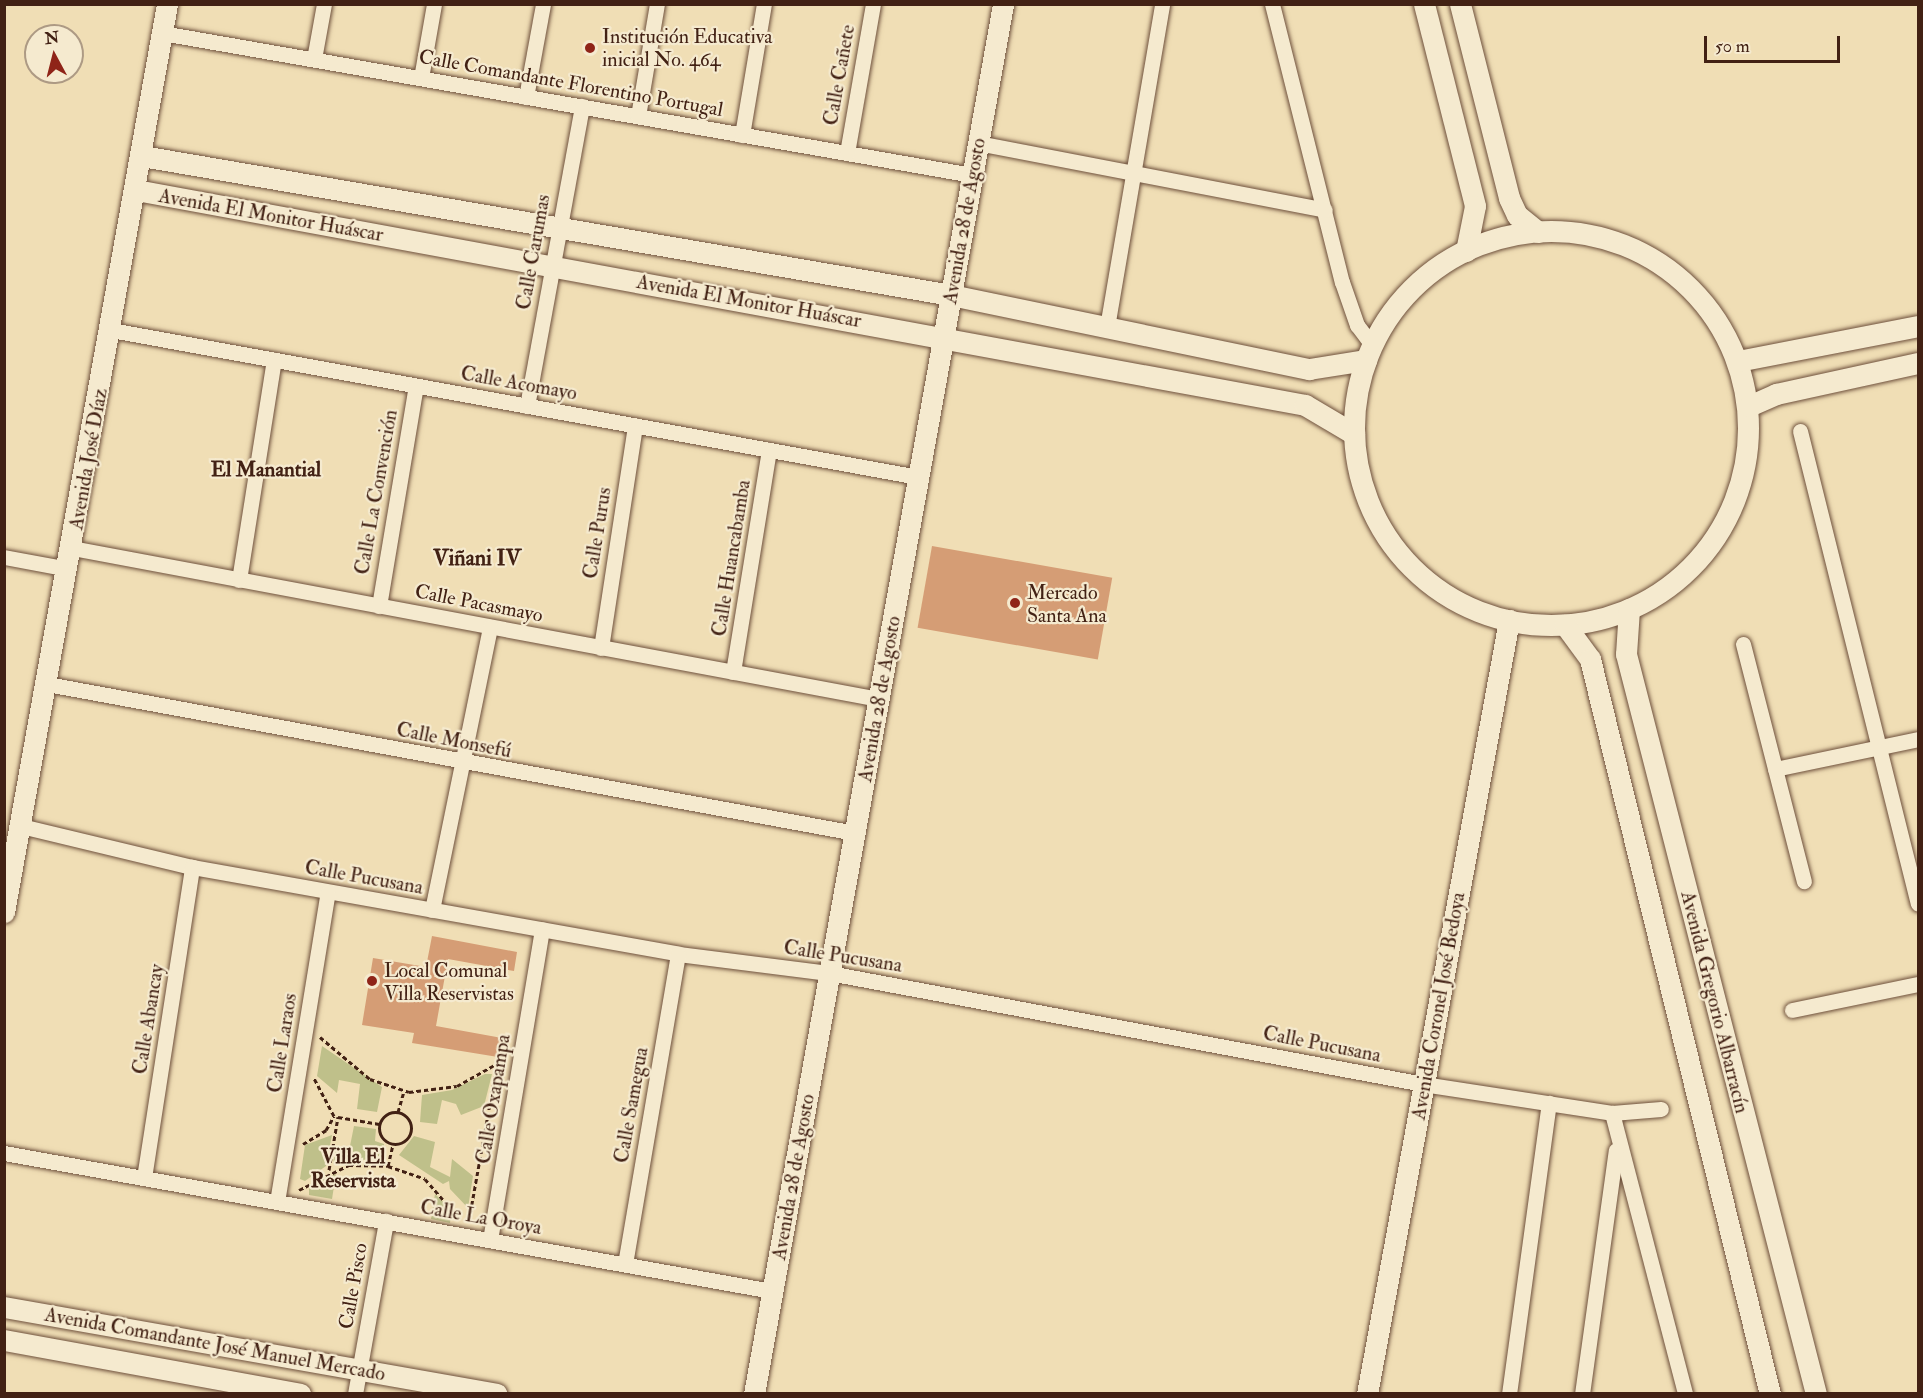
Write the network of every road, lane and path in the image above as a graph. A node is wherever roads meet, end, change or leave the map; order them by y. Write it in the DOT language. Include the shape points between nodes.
graph roads {
  1 [pos="167,4"];
  2 [pos="324,4"];
  3 [pos="434,4"];
  4 [pos="543,4"];
  5 [pos="657,4"];
  6 [pos="764,4"];
  7 [pos="873,4"];
  8 [pos="1003,4"];
  9 [pos="1162,4"];
  10 [pos="1272,4"];
  11 [pos="1424,4"];
  12 [pos="1460,4"];
  13 [pos="162,33"];
  14 [pos="314,59"];
  15 [pos="421,78"];
  16 [pos="526,97"];
  17 [pos="582,106"];
  18 [pos="638,116"];
  19 [pos="742,135"];
  20 [pos="978,143"];
  21 [pos="846,153"];
  22 [pos="142,156"];
  23 [pos="1133,173"];
  24 [pos="972,176"];
  25 [pos="136,190"];
  26 [pos="1325,210"];
  27 [pos="557,230"];
  28 [pos="1538,232"];
  29 [pos="1466,251"];
  30 [pos="551,266"];
  31 [pos="951,295"];
  32 [pos="1918,326"];
  33 [pos="1107,327"];
  34 [pos="111,330"];
  35 [pos="944,335"];
  36 [pos="1369,353"];
  37 [pos="274,360"];
  38 [pos="1738,361"];
  39 [pos="1918,363"];
  40 [pos="416,386"];
  41 [pos="527,406"];
  42 [pos="1749,406"];
  43 [pos="635,426"];
  44 [pos="1800,431"];
  45 [pos="1353,434"];
  46 [pos="769,450"];
  47 [pos="918,477"];
  48 [pos="4,557"];
  49 [pos="70,559"];
  50 [pos="239,580"];
  51 [pos="379,606"];
  52 [pos="1629,609"];
  53 [pos="1509,620"];
  54 [pos="1565,625"];
  55 [pos="490,627"];
  56 [pos="1743,644"];
  57 [pos="601,648"];
  58 [pos="733,672"];
  59 [pos="47,684"];
  60 [pos="879,699"];
  61 [pos="1918,739"];
  62 [pos="1880,747"];
  63 [pos="464,764"];
  64 [pos="1775,769"];
  65 [pos="21,826"];
  66 [pos="855,833"];
  67 [pos="192,867"];
  68 [pos="1804,881"];
  69 [pos="328,892"];
  70 [pos="1918,903"];
  71 [pos="432,910"];
  72 [pos="4,912"];
  73 [pos="542,929"];
  74 [pos="678,954"];
  75 [pos="829,973"];
  76 [pos="1918,984"];
  77 [pos="1792,1010"];
  78 [pos="319,1036"];
  79 [pos="311,1074"];
  80 [pos="1423,1084"];
  81 [pos="404,1091"];
  82 [pos="1549,1103"];
  83 [pos="1661,1109"];
  84 [pos="398,1112"];
  85 [pos="1612,1113"];
  86 [pos="336,1117"];
  87 [pos="379,1124"];
  88 [pos="1617,1143"];
  89 [pos="393,1144"];
  90 [pos="300,1145"];
  91 [pos="4,1153"];
  92 [pos="388,1166"];
  93 [pos="329,1170"];
  94 [pos="144,1178"];
  95 [pos="284,1199"];
  96 [pos="386,1221"];
  97 [pos="490,1240"];
  98 [pos="625,1264"];
  99 [pos="772,1291"];
  100 [pos="4,1307"];
  101 [pos="4,1340"];
  102 [pos="359,1369"];
  103 [pos="300,1394"];
  104 [pos="355,1394"];
  105 [pos="495,1394"];
  106 [pos="754,1394"];
  107 [pos="1367,1394"];
  108 [pos="1509,1394"];
  109 [pos="1582,1394"];
  110 [pos="1685,1394"];
  111 [pos="1770,1394"];
  112 [pos="1816,1394"];
  1 -- 13 [label="street, Avenida José Díaz"];
  2 -- 14 [label="street"];
  3 -- 15 [label="street"];
  4 -- 16 [label="street"];
  5 -- 18 [label="street"];
  6 -- 19 [label="street"];
  7 -- 21 [label="street, Calle Cañete"];
  8 -- 20 [label="street, Avenida 28 de Agosto"];
  9 -- 23 [label="street"];
  10 -- 26 [label="street"];
  11 -- 29 [label="street" via="1475,206"];
  12 -- 28 [label="street" via="1509,198 1517,215"];
  13 -- 14 [label="street, Calle Comandante Florentino Portugal"];
  13 -- 22 [label="street, Avenida José Díaz"];
  14 -- 15 [label="street, Calle Comandante Florentino Portugal"];
  15 -- 16 [label="street, Calle Comandante Florentino Portugal"];
  16 -- 17 [label="street, Calle Comandante Florentino Portugal"];
  17 -- 18 [label="street, Calle Comandante Florentino Portugal"];
  17 -- 27 [label="street, Calle Carumas"];
  18 -- 19 [label="street, Calle Comandante Florentino Portugal"];
  19 -- 21 [label="street, Calle Comandante Florentino Portugal"];
  20 -- 23 [label="street"];
  20 -- 24 [label="street, Avenida 28 de Agosto"];
  21 -- 24 [label="street, Calle Comandante Florentino Portugal"];
  22 -- 25 [label="street, Avenida José Díaz"];
  22 -- 27 [label="street, Avenida El Monitor Huáscar"];
  23 -- 26 [label="street"];
  23 -- 33 [label="street"];
  24 -- 31 [label="street, Avenida 28 de Agosto"];
  25 -- 30 [label="street, Avenida El Monitor Huáscar"];
  25 -- 34 [label="street, Avenida José Díaz"];
  26 -- 36 [label="street" via="1357,325"];
  27 -- 30 [label="street, Calle Carumas"];
  27 -- 31 [label="street, Avenida El Monitor Huáscar"];
  28 -- 29 [label="street"];
  28 -- 38 [label="street" via="1612,241 1646,256 1704,303"];
  29 -- 36 [label="street" via="1405,296"];
  30 -- 35 [label="street, Avenida El Monitor Huáscar"];
  30 -- 41 [label="street, Calle Carumas"];
  31 -- 33 [label="street, Avenida El Monitor Huáscar"];
  31 -- 35 [label="street, Avenida 28 de Agosto"];
  32 -- 38 [label="street"];
  33 -- 36 [label="street, Avenida El Monitor Huáscar" via="1309,369"];
  34 -- 37 [label="street, Calle Acomayo"];
  34 -- 49 [label="street, Avenida José Díaz"];
  35 -- 45 [label="street, Avenida El Monitor Huáscar" via="1305,405"];
  35 -- 47 [label="street, Avenida 28 de Agosto"];
  36 -- 45 [label="street"];
  37 -- 40 [label="street, Calle Acomayo"];
  37 -- 50 [label="street"];
  38 -- 42 [label="street"];
  39 -- 42 [label="street" via="1776,394"];
  40 -- 41 [label="street, Calle Acomayo"];
  40 -- 51 [label="street, Calle La Convención"];
  41 -- 43 [label="street, Calle Acomayo"];
  42 -- 52 [label="street" via="1748,452 1721,530 1696,562 1665,589"];
  43 -- 46 [label="street, Calle Acomayo"];
  43 -- 57 [label="street, Calle Purus"];
  44 -- 62 [label="street"];
  45 -- 53 [label="street" via="1371,511 1392,545 1450,598"];
  46 -- 47 [label="street, Calle Acomayo"];
  46 -- 58 [label="street, Calle Huancabamba"];
  47 -- 60 [label="street, Avenida 28 de Agosto"];
  48 -- 49 [label="street, Calle Pacasmayo"];
  49 -- 50 [label="street, Calle Pacasmayo"];
  49 -- 59 [label="street, Avenida José Díaz"];
  50 -- 51 [label="street, Calle Pacasmayo"];
  51 -- 55 [label="street, Calle Pacasmayo"];
  52 -- 54 [label="street"];
  52 -- 112 [label="street, Avenida Gregorio Albarracín" via="1626,654"];
  53 -- 54 [label="street"];
  53 -- 80 [label="street, Avenida Coronel José Bedoya"];
  54 -- 111 [label="street, Avenida Gregorio Albarracín" via="1590,659"];
  55 -- 57 [label="street, Calle Pacasmayo"];
  55 -- 63 [label="street"];
  56 -- 64 [label="street"];
  57 -- 58 [label="street, Calle Pacasmayo"];
  58 -- 60 [label="street, Calle Pacasmayo"];
  59 -- 63 [label="street, Calle Monsefú"];
  59 -- 65 [label="street, Avenida José Díaz"];
  60 -- 66 [label="street, Avenida 28 de Agosto"];
  61 -- 62 [label="street"];
  62 -- 64 [label="street"];
  62 -- 70 [label="street"];
  63 -- 66 [label="street, Calle Monsefú"];
  63 -- 71 [label="street"];
  64 -- 68 [label="street"];
  65 -- 67 [label="street, Calle Pucusana"];
  65 -- 72 [label="street, Avenida José Díaz"];
  66 -- 75 [label="street, Avenida 28 de Agosto"];
  67 -- 69 [label="street, Calle Pucusana"];
  67 -- 94 [label="street, Calle Abancay"];
  69 -- 71 [label="street, Calle Pucusana"];
  69 -- 95 [label="street, Calle Laraos"];
  71 -- 73 [label="street, Calle Pucusana"];
  73 -- 74 [label="street, Calle Pucusana"];
  73 -- 97 [label="street, Calle Oxapampa"];
  74 -- 75 [label="street, Calle Pucusana"];
  74 -- 98 [label="street, Calle Samegua"];
  75 -- 80 [label="street, Calle Pucusana"];
  75 -- 99 [label="street, Avenida 28 de Agosto"];
  76 -- 77 [label="street"];
  78 -- 81 [label="path" via="370,1079"];
  79 -- 86 [label="path" via="327,1094"];
  80 -- 82 [label="street, Calle Pucusana"];
  80 -- 107 [label="street, Avenida Coronel José Bedoya"];
  81 -- 84 [label="path"];
  81 -- 92 [label="path" via="457,1086 498,1063 467,1231 443,1193 425,1179"];
  82 -- 85 [label="street, Calle Pucusana"];
  82 -- 108 [label="street"];
  83 -- 85 [label="street, Calle Pucusana"];
  84 -- 87 [label="path" via="387,1114"];
  84 -- 89 [label="path" via="411,1127 406,1140"];
  85 -- 88 [label="street"];
  86 -- 87 [label="path"];
  86 -- 90 [label="path" via="326,1130"];
  86 -- 93 [label="path"];
  87 -- 89 [label="path" via="382,1138"];
  88 -- 109 [label="street"];
  88 -- 110 [label="street"];
  89 -- 92 [label="path"];
  91 -- 94 [label="street, Calle La Oroya"];
  92 -- 93 [label="path"];
  93 -- 95 [label="path"];
  94 -- 95 [label="street, Calle La Oroya"];
  95 -- 96 [label="street, Calle La Oroya"];
  96 -- 97 [label="street, Calle La Oroya"];
  96 -- 102 [label="street, Calle Pisco"];
  97 -- 98 [label="street, Calle La Oroya"];
  98 -- 99 [label="street, Calle La Oroya"];
  99 -- 106 [label="street, Avenida 28 de Agosto"];
  100 -- 102 [label="street, Avenida Comandante José Manuel Mercado"];
  101 -- 103 [label="street, Avenida Comandante José Manuel Mercado"];
  102 -- 104 [label="street, Calle Pisco"];
  102 -- 105 [label="street, Avenida Comandante José Manuel Mercado"];
}
